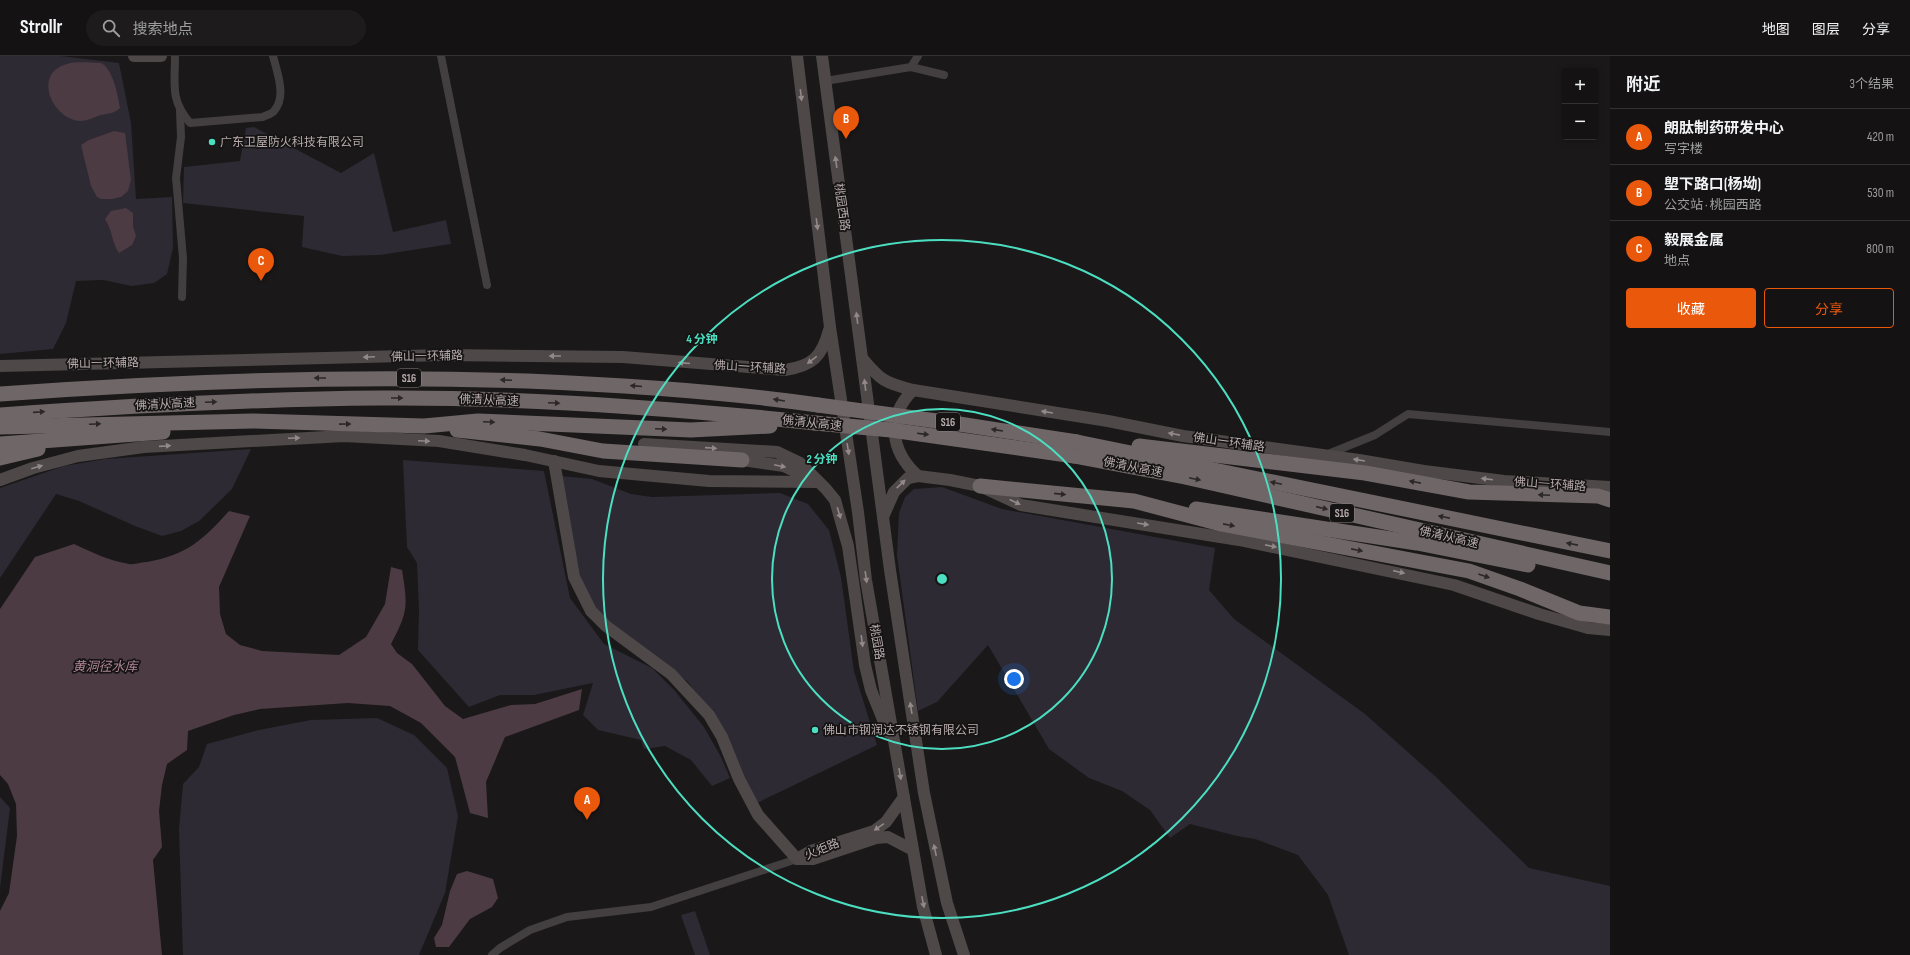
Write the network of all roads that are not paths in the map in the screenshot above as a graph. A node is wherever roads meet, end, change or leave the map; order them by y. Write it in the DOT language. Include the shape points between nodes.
graph roads {
  1 [pos="134,56"];
  2 [pos="161,56"];
  3 [pos="175,56"];
  4 [pos="273,56"];
  5 [pos="441,56"];
  6 [pos="797,56"];
  7 [pos="822,56"];
  8 [pos="918,56"];
  9 [pos="911,67"];
  10 [pos="944,74"];
  11 [pos="825,81"];
  12 [pos="180,111"];
  13 [pos="487,285"];
  14 [pos="182,297"];
  15 [pos="830,327"];
  16 [pos="862,357"];
  17 [pos="0,366"];
  18 [pos="913,390"];
  19 [pos="1,394"];
  20 [pos="0,414"];
  21 [pos="292,422"];
  22 [pos="815,423"];
  23 [pos="424,426"];
  24 [pos="0,427"];
  25 [pos="1610,432"];
  26 [pos="109,436"];
  27 [pos="540,439"];
  28 [pos="0,444"];
  29 [pos="644,444"];
  30 [pos="1093,444"];
  31 [pos="1076,449"];
  32 [pos="1325,456"];
  33 [pos="0,458"];
  34 [pos="742,460"];
  35 [pos="554,461"];
  36 [pos="918,476"];
  37 [pos="0,480"];
  38 [pos="817,482"];
  39 [pos="980,486"];
  40 [pos="1610,487"];
  41 [pos="1610,500"];
  42 [pos="1134,501"];
  43 [pos="883,518"];
  44 [pos="1610,551"];
  45 [pos="1610,573"];
  46 [pos="1610,580"];
  47 [pos="1610,617"];
  48 [pos="1610,630"];
  49 [pos="896,751"];
  50 [pos="904,798"];
  51 [pos="914,850"];
  52 [pos="797,859"];
  53 [pos="492,955"];
  54 [pos="936,955"];
  55 [pos="964,955"];
  1 -- 2 [label="main road"];
  3 -- 12 [label="street" via="175,99"];
  4 -- 12 [label="street" via="280,90 279,103 274,112 263,117 190,123"];
  5 -- 13 [label="street"];
  6 -- 15 [label="main road, one-way"];
  7 -- 11 [label="main road, 桃园西路"];
  8 -- 9 [label="street"];
  9 -- 10 [label="street"];
  9 -- 11 [label="street"];
  16 -- 11 [label="main road, 桃园西路, one-way"];
  12 -- 14 [label="street" via="181,137 176,178 183,258"];
  15 -- 17 [label="main road, 佛山一环辅路, one-way" via="825,344 810,363 785,370 623,357 446,355"];
  15 -- 49 [label="main road, 桃园路, one-way" via="866,580"];
  16 -- 18 [label="main road, 佛山一环辅路" via="877,376 888,383"];
  43 -- 16 [label="main road, 桃园路, one-way"];
  32 -- 18 [label="main road, 佛山一环辅路, one-way" via="1182,436 1108,421"];
  18 -- 36 [label="main road" via="900,406 894,436 899,453 907,466"];
  31 -- 19 [label="highway, 佛清从高速 / S16, one-way, bridge" via="959,424 765,397 627,385 428,378 300,378 178,382"];
  20 -- 22 [label="highway, 佛清从高速 / S16, one-way" via="227,401 427,398 632,406"];
  21 -- 23 [label="highway, one-way"];
  24 -- 21 [label="highway, one-way"];
  21 -- 26 [label="highway"];
  23 -- 22 [label="highway, one-way" via="478,421 691,430"];
  22 -- 31 [label="highway, 佛清从高速 / S16, one-way, bridge"];
  23 -- 27 [label="highway"];
  25 -- 32 [label="street" via="1408,414 1375,435"];
  26 -- 28 [label="highway"];
  26 -- 33 [label="highway"];
  27 -- 29 [label="highway"];
  27 -- 34 [label="highway" via="603,451"];
  29 -- 38 [label="main road, one-way" via="777,452 800,463"];
  30 -- 31 [label="highway, 佛清从高速 / S16"];
  41 -- 30 [label="highway, one-way" via="1598,496 1469,492 1365,473 1149,446"];
  44 -- 30 [label="highway, 佛清从高速 / S16, one-way"];
  31 -- 45 [label="highway, 佛清从高速 / S16, one-way" via="1185,477"];
  40 -- 32 [label="main road, 佛山一环辅路, one-way" via="1497,480"];
  34 -- 38 [label="main road, one-way" via="784,466"];
  37 -- 35 [label="main road, one-way" via="78,456 129,449 344,436 439,441"];
  35 -- 38 [label="main road" via="599,471 709,481"];
  35 -- 52 [label="main road" via="574,577 591,612 671,674 709,715 758,815"];
  36 -- 39 [label="main road"];
  43 -- 36 [label="main road, one-way" via="899,485 908,478"];
  38 -- 49 [label="main road, one-way" via="835,500 840,517 848,546 871,690"];
  39 -- 42 [label="highway, one-way"];
  39 -- 48 [label="main road, one-way" via="1021,505 1239,540 1377,567 1454,585 1588,628"];
  42 -- 46 [label="highway" via="1250,516 1416,543"];
  42 -- 47 [label="highway, one-way" via="1221,524 1469,571 1579,614"];
  55 -- 43 [label="main road, 桃园路, one-way" via="947,904 924,793"];
  49 -- 50 [label="main road, 桃园路, one-way"];
  50 -- 51 [label="main road, 桃园路"];
  50 -- 52 [label="main road, 火炬路, one-way" via="886,822 874,831 811,851"];
  51 -- 52 [label="main road, 火炬路" via="888,837 876,838 813,859"];
  51 -- 54 [label="main road, 桃园路, one-way"];
  52 -- 53 [label="street" via="651,907 567,917 530,930"];
}
